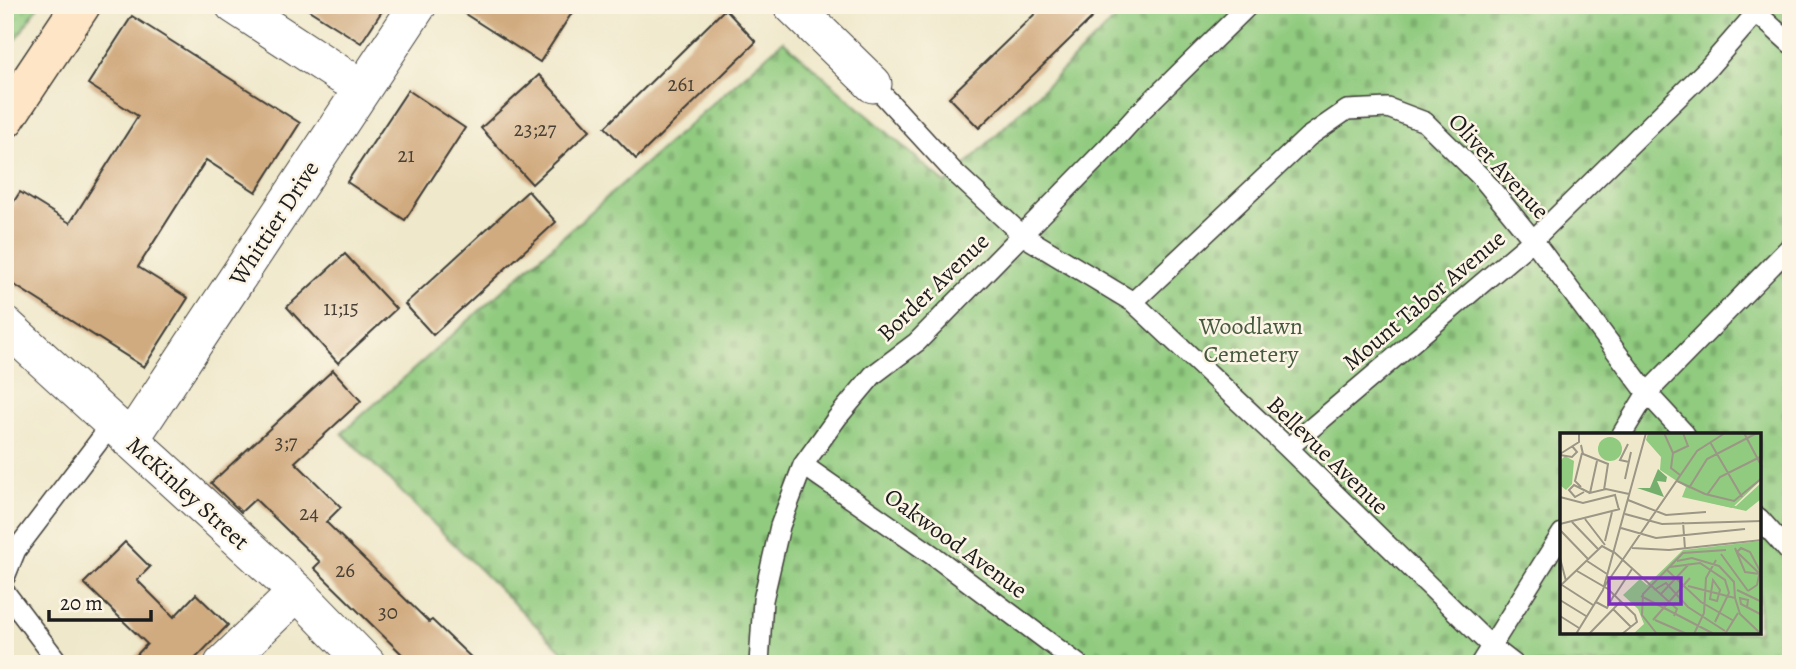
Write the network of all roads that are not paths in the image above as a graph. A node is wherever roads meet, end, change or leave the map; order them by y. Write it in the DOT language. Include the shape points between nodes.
graph roads {
  1 [pos="81,5"];
  2 [pos="234,5"];
  3 [pos="418,5"];
  4 [pos="792,5"];
  5 [pos="1249,5"];
  6 [pos="1756,8"];
  7 [pos="1791,44"];
  8 [pos="873,85"];
  9 [pos="363,87"];
  10 [pos="5,119"];
  11 [pos="1022,235"];
  12 [pos="1533,240"];
  13 [pos="1791,246"];
  14 [pos="1133,302"];
  15 [pos="5,325"];
  16 [pos="1647,393"];
  17 [pos="121,432"];
  18 [pos="1623,433"];
  19 [pos="1683,433"];
  20 [pos="1288,448"];
  21 [pos="803,465"];
  22 [pos="1761,520"];
  23 [pos="1560,536"];
  24 [pos="1791,554"];
  25 [pos="5,577"];
  26 [pos="5,592"];
  27 [pos="297,592"];
  28 [pos="1492,648"];
  29 [pos="57,664"];
  30 [pos="223,664"];
  31 [pos="368,664"];
  32 [pos="760,664"];
  33 [pos="1078,664"];
  34 [pos="1480,664"];
  35 [pos="1514,664"];
  1 -- 10 [label="main road"];
  2 -- 9 [label="street"];
  3 -- 9 [label="street, Whittier Drive"];
  4 -- 8 [label="street"];
  5 -- 11 [label="lane, Border Avenue"];
  6 -- 7 [label="lane"];
  6 -- 12 [label="lane, Mount Tabor Avenue" via="1708,68"];
  8 -- 11 [label="lane, Bellevue Avenue" via="959,177"];
  9 -- 17 [label="street, Whittier Drive"];
  11 -- 14 [label="lane, Bellevue Avenue"];
  11 -- 21 [label="lane, Border Avenue" via="917,342 873,375"];
  12 -- 14 [label="lane, Olivet Avenue" via="1483,179 1425,122 1388,108 1347,110 1308,137"];
  12 -- 16 [label="lane, Olivet Avenue"];
  12 -- 20 [label="lane, Mount Tabor Avenue"];
  13 -- 16 [label="lane"];
  14 -- 20 [label="lane, Bellevue Avenue"];
  15 -- 17 [label="street, McKinley Street"];
  16 -- 18 [label="lane"];
  16 -- 19 [label="lane, Olivet Avenue"];
  17 -- 25 [label="lane" via="16,550"];
  17 -- 27 [label="street, McKinley Street"];
  20 -- 28 [label="lane, Bellevue Avenue"];
  21 -- 32 [label="lane, Border Avenue" via="780,526 763,600"];
  21 -- 33 [label="lane, Oakwood Avenue"];
  22 -- 24 [label="lane"];
  23 -- 28 [label="lane"];
  26 -- 29 [label="lane"];
  27 -- 30 [label="street"];
  27 -- 31 [label="street, McKinley Street"];
  28 -- 34 [label="lane"];
  28 -- 35 [label="lane, Bellevue Avenue"];
}
